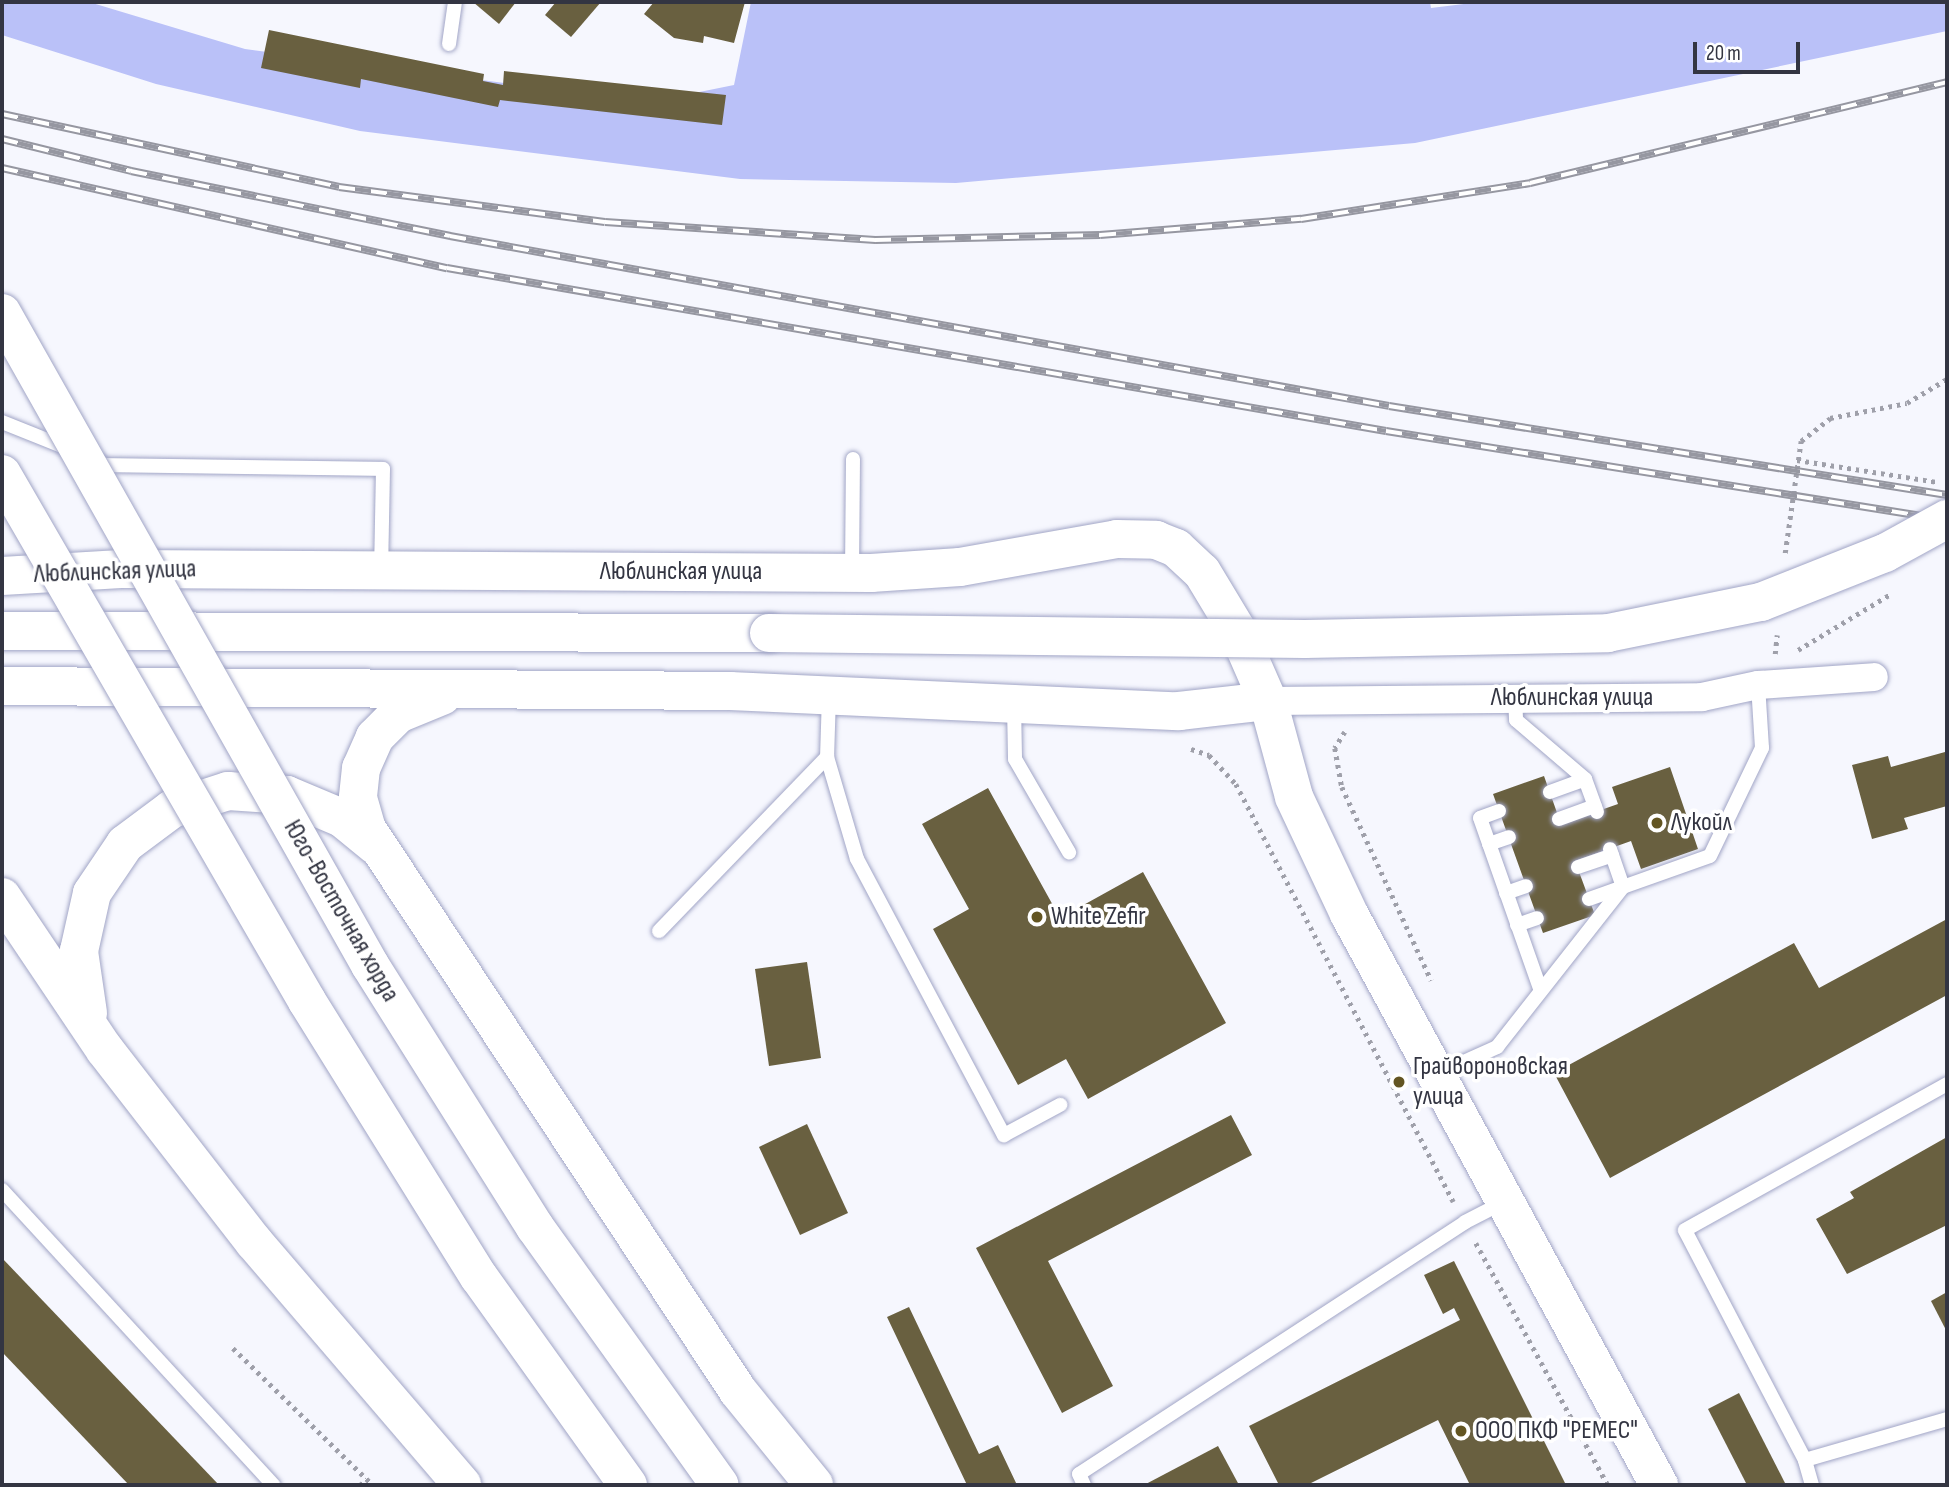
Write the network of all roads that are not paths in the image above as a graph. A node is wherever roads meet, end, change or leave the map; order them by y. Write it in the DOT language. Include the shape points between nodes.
graph roads {
  1 [pos="455,2"];
  2 [pos="449,44"];
  3 [pos="2,313"];
  4 [pos="2,422"];
  5 [pos="853,459"];
  6 [pos="2,474"];
  7 [pos="1947,519"];
  8 [pos="381,570"];
  9 [pos="852,573"];
  10 [pos="2,576"];
  11 [pos="2,631"];
  12 [pos="1874,677"];
  13 [pos="1765,685"];
  14 [pos="2,686"];
  15 [pos="471,690"];
  16 [pos="829,694"];
  17 [pos="1516,699"];
  18 [pos="1014,700"];
  19 [pos="1268,701"];
  20 [pos="827,757"];
  21 [pos="1585,779"];
  22 [pos="1550,792"];
  23 [pos="1499,811"];
  24 [pos="1559,819"];
  25 [pos="1509,837"];
  26 [pos="1489,844"];
  27 [pos="1069,852"];
  28 [pos="384,854"];
  29 [pos="1578,867"];
  30 [pos="1526,886"];
  31 [pos="1623,887"];
  32 [pos="1506,893"];
  33 [pos="2,897"];
  34 [pos="1589,900"];
  35 [pos="1537,918"];
  36 [pos="1517,925"];
  37 [pos="659,931"];
  38 [pos="1541,991"];
  39 [pos="105,1050"];
  40 [pos="1436,1074"];
  41 [pos="1947,1084"];
  42 [pos="1060,1105"];
  43 [pos="2,1190"];
  44 [pos="1505,1201"];
  45 [pos="1947,1419"];
  46 [pos="1805,1460"];
  47 [pos="273,1485"];
  48 [pos="462,1485"];
  49 [pos="628,1485"];
  50 [pos="720,1485"];
  51 [pos="814,1485"];
  52 [pos="1084,1485"];
  53 [pos="1659,1485"];
  54 [pos="1812,1485"];
  1 -- 2 [label="lane"];
  3 -- 50 [label="main road, Юго-Восточная хорда, bridge" via="370,965 535,1227"];
  4 -- 8 [label="lane" via="105,465 383,470"];
  5 -- 9 [label="lane"];
  6 -- 49 [label="main road, bridge" via="321,1024 479,1277"];
  7 -- 11 [label="main road, bridge" via="1885,553 1761,603 1608,633 1292,639"];
  8 -- 9 [label="main road, Люблинская улица"];
  8 -- 10 [label="main road, Люблинская улица" via="121,569"];
  9 -- 19 [label="main road, Люблинская улица" via="960,567 1118,539 1156,540 1189,557 1216,591"];
  12 -- 13 [label="street, Люблинская улица"];
  13 -- 17 [label="street, Люблинская улица" via="1702,697"];
  13 -- 31 [label="lane" via="1762,748 1710,856"];
  14 -- 15 [label="main road"];
  15 -- 16 [label="main road, Люблинская улица"];
  15 -- 28 [label="main road" via="430,699 398,714 375,737 361,768 358,798 367,830"];
  16 -- 18 [label="main road, Люблинская улица"];
  16 -- 20 [label="lane"];
  17 -- 19 [label="street, Люблинская улица"];
  17 -- 21 [label="lane" via="1516,720"];
  18 -- 19 [label="main road, Люблинская улица" via="1179,711"];
  18 -- 27 [label="lane" via="1015,759"];
  19 -- 40 [label="main road" via="1294,797 1349,914"];
  20 -- 37 [label="lane"];
  20 -- 42 [label="lane" via="857,859 1004,1135"];
  21 -- 22 [label="lane"];
  21 -- 24 [label="lane" via="1596,809"];
  23 -- 26 [label="lane" via="1479,818"];
  25 -- 26 [label="lane"];
  26 -- 32 [label="lane"];
  28 -- 39 [label="main road" via="316,804 258,790 199,797 147,824 107,868 83,922 80,981 86,1010"];
  28 -- 51 [label="main road" via="738,1391"];
  29 -- 31 [label="lane" via="1611,852"];
  30 -- 32 [label="lane"];
  31 -- 34 [label="lane"];
  31 -- 38 [label="lane"];
  32 -- 36 [label="lane"];
  33 -- 39 [label="main road"];
  35 -- 36 [label="lane"];
  36 -- 38 [label="lane"];
  38 -- 40 [label="lane" via="1497,1047"];
  39 -- 48 [label="main road" via="254,1242"];
  40 -- 44 [label="main road"];
  41 -- 46 [label="lane" via="1685,1230"];
  43 -- 47 [label="lane"];
  44 -- 52 [label="lane" via="1465,1222 1079,1474"];
  44 -- 53 [label="main road"];
  45 -- 46 [label="lane"];
  46 -- 54 [label="lane"];
}
